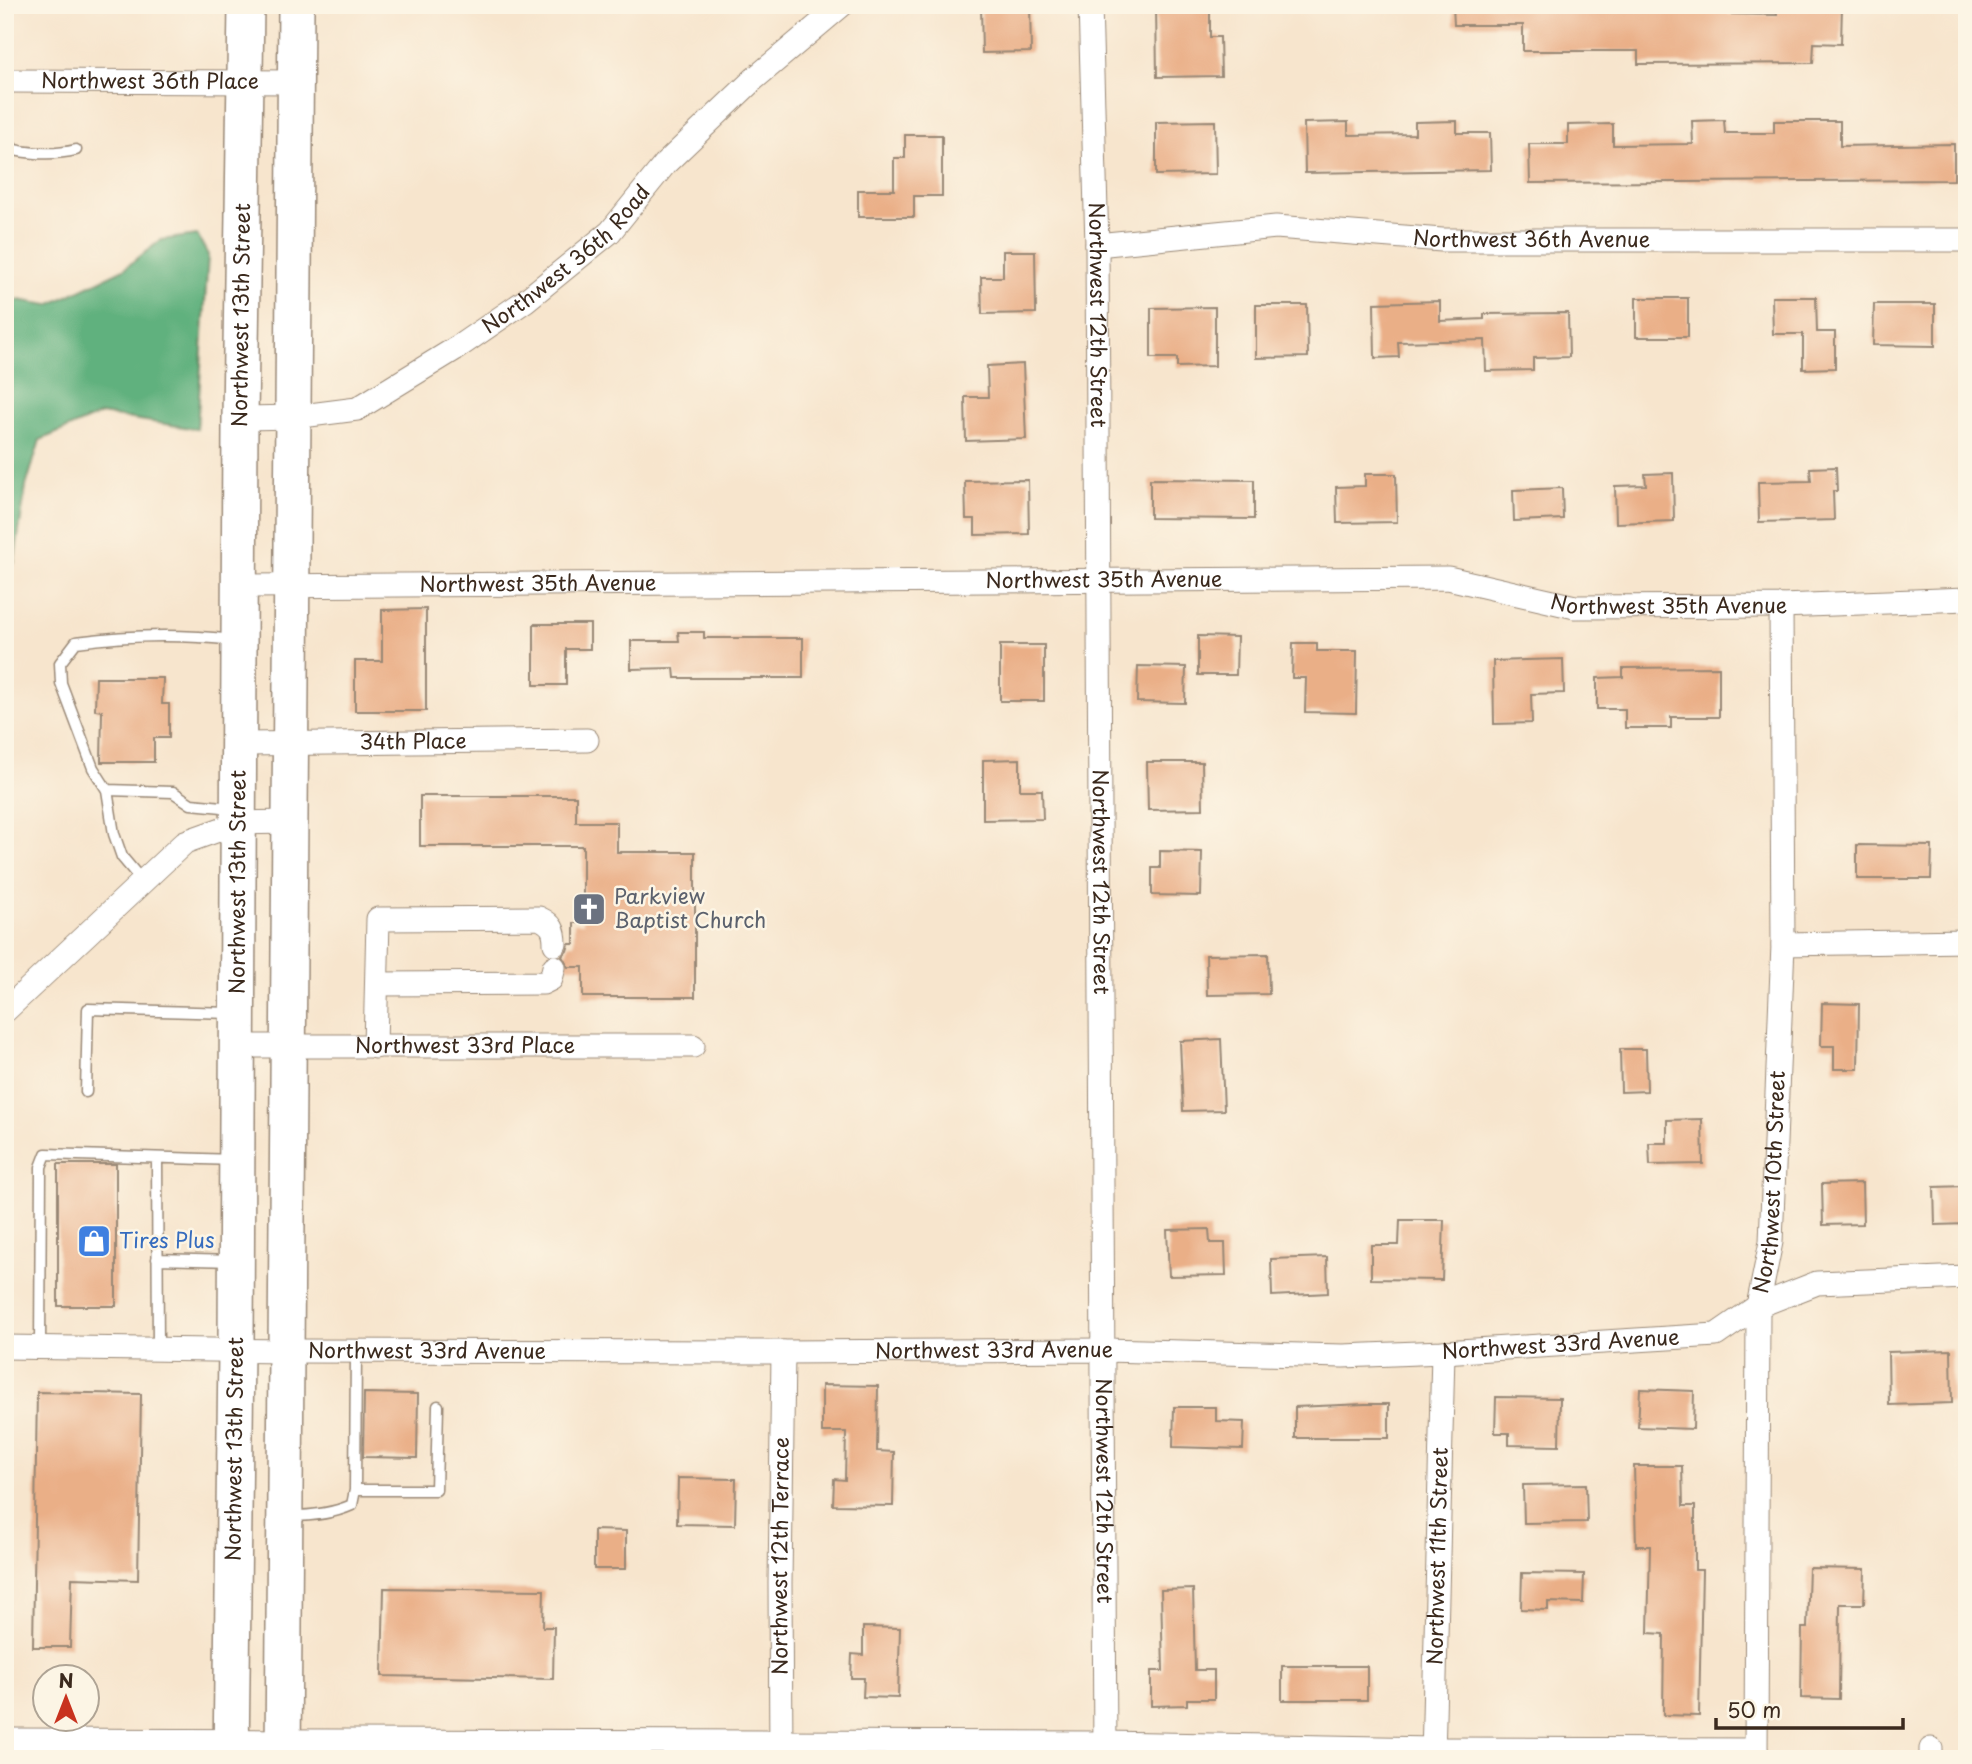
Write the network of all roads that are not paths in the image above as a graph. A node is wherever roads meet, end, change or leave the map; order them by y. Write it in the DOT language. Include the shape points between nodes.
graph roads {
  1 [pos="246,5"];
  2 [pos="296,5"];
  3 [pos="842,5"];
  4 [pos="1090,5"];
  5 [pos="5,81"];
  6 [pos="245,82"];
  7 [pos="295,82"];
  8 [pos="5,138"];
  9 [pos="76,150"];
  10 [pos="1967,240"];
  11 [pos="1097,244"];
  12 [pos="294,417"];
  13 [pos="240,418"];
  14 [pos="1100,581"];
  15 [pos="293,585"];
  16 [pos="240,586"];
  17 [pos="1967,599"];
  18 [pos="1781,606"];
  19 [pos="240,640"];
  20 [pos="587,740"];
  21 [pos="240,744"];
  22 [pos="291,745"];
  23 [pos="107,790"];
  24 [pos="239,816"];
  25 [pos="290,822"];
  26 [pos="143,881"];
  27 [pos="1967,941"];
  28 [pos="1783,944"];
  29 [pos="377,984"];
  30 [pos="5,1011"];
  31 [pos="237,1030"];
  32 [pos="693,1046"];
  33 [pos="289,1047"];
  34 [pos="376,1047"];
  35 [pos="86,1092"];
  36 [pos="157,1158"];
  37 [pos="237,1160"];
  38 [pos="157,1259"];
  39 [pos="236,1261"];
  40 [pos="1967,1277"];
  41 [pos="1758,1306"];
  42 [pos="5,1347"];
  43 [pos="40,1347"];
  44 [pos="158,1349"];
  45 [pos="1104,1349"];
  46 [pos="236,1350"];
  47 [pos="287,1351"];
  48 [pos="356,1351"];
  49 [pos="783,1352"];
  50 [pos="1443,1352"];
  51 [pos="438,1406"];
  52 [pos="355,1490"];
  53 [pos="285,1516"];
  54 [pos="5,1741"];
  55 [pos="231,1750"];
  56 [pos="283,1750"];
  57 [pos="781,1751"];
  58 [pos="1105,1751"];
  59 [pos="1433,1754"];
  60 [pos="1756,1754"];
  1 -- 6 [label="main road, Northwest 13th Street"];
  2 -- 7 [label="main road"];
  3 -- 12 [label="street, Northwest 36th Road" via="754,79 665,164 610,232 525,301 357,409"];
  4 -- 11 [label="street, Northwest 12th Street"];
  5 -- 6 [label="street, Northwest 36th Place"];
  6 -- 7 [label="street, Northwest 36th Place"];
  6 -- 13 [label="main road, Northwest 13th Street"];
  7 -- 12 [label="main road"];
  8 -- 9 [label="lane" via="14,150 34,154"];
  10 -- 11 [label="street, Northwest 36th Avenue" via="1443,240 1276,227"];
  11 -- 14 [label="street, Northwest 12th Street"];
  12 -- 13 [label="street, Northwest 36th Road"];
  12 -- 15 [label="main road"];
  13 -- 16 [label="main road, Northwest 13th Street"];
  14 -- 15 [label="street, Northwest 35th Avenue"];
  14 -- 18 [label="street, Northwest 35th Avenue" via="1448,578 1575,607"];
  14 -- 45 [label="street, Northwest 12th Street"];
  15 -- 16 [label="street, Northwest 35th Avenue"];
  15 -- 22 [label="main road"];
  16 -- 19 [label="main road, Northwest 13th Street"];
  17 -- 18 [label="street, Northwest 35th Avenue"];
  18 -- 28 [label="street, Northwest 10th Street"];
  19 -- 21 [label="main road, Northwest 13th Street"];
  19 -- 23 [label="lane" via="110,637 76,642 60,663 61,682 93,768"];
  20 -- 22 [label="street, 34th Place"];
  21 -- 22 [label="street, 34th Place"];
  21 -- 24 [label="main road, Northwest 13th Street"];
  22 -- 25 [label="main road"];
  23 -- 24 [label="lane" via="173,792 191,804"];
  23 -- 26 [label="lane" via="122,857"];
  24 -- 25 [label="street"];
  24 -- 26 [label="street" via="185,842"];
  24 -- 31 [label="main road, Northwest 13th Street"];
  25 -- 33 [label="main road"];
  26 -- 30 [label="street"];
  27 -- 28 [label="street"];
  28 -- 41 [label="street, Northwest 10th Street" via="1772,1242"];
  29 -- 29 [label="street" via="378,919 539,918 555,932 551,979 543,983"];
  29 -- 34 [label="street"];
  31 -- 33 [label="street, Northwest 33rd Place"];
  31 -- 35 [label="lane" via="88,1009"];
  31 -- 37 [label="main road, Northwest 13th Street"];
  32 -- 34 [label="street, Northwest 33rd Place"];
  33 -- 34 [label="street, Northwest 33rd Place"];
  33 -- 47 [label="main road"];
  36 -- 37 [label="lane"];
  36 -- 38 [label="lane"];
  36 -- 43 [label="lane" via="46,1154 41,1167"];
  37 -- 39 [label="main road, Northwest 13th Street"];
  38 -- 39 [label="lane"];
  38 -- 44 [label="lane"];
  39 -- 46 [label="main road, Northwest 13th Street"];
  40 -- 41 [label="street, Northwest 33rd Avenue" via="1816,1283"];
  41 -- 50 [label="street, Northwest 33rd Avenue" via="1716,1335"];
  41 -- 60 [label="street, Northwest 10th Street"];
  42 -- 43 [label="street, Northwest 33rd Avenue"];
  43 -- 44 [label="street, Northwest 33rd Avenue"];
  44 -- 46 [label="street, Northwest 33rd Avenue"];
  45 -- 49 [label="street, Northwest 33rd Avenue"];
  45 -- 50 [label="street, Northwest 33rd Avenue" via="1342,1356"];
  45 -- 58 [label="street, Northwest 12th Street"];
  46 -- 47 [label="street, Northwest 33rd Avenue"];
  46 -- 55 [label="main road, Northwest 13th Street"];
  47 -- 48 [label="street, Northwest 33rd Avenue"];
  47 -- 53 [label="main road"];
  48 -- 49 [label="street, Northwest 33rd Avenue"];
  48 -- 52 [label="lane"];
  49 -- 57 [label="street, Northwest 12th Terrace"];
  50 -- 59 [label="street, Northwest 11th Street"];
  51 -- 52 [label="lane" via="436,1490"];
  52 -- 53 [label="lane" via="352,1505 339,1511"];
  53 -- 56 [label="main road"];
  54 -- 55 [label="street"];
  55 -- 56 [label="street"];
  56 -- 57 [label="street" via="481,1746"];
  57 -- 58 [label="street"];
  58 -- 59 [label="street"];
  59 -- 60 [label="street"];
}
